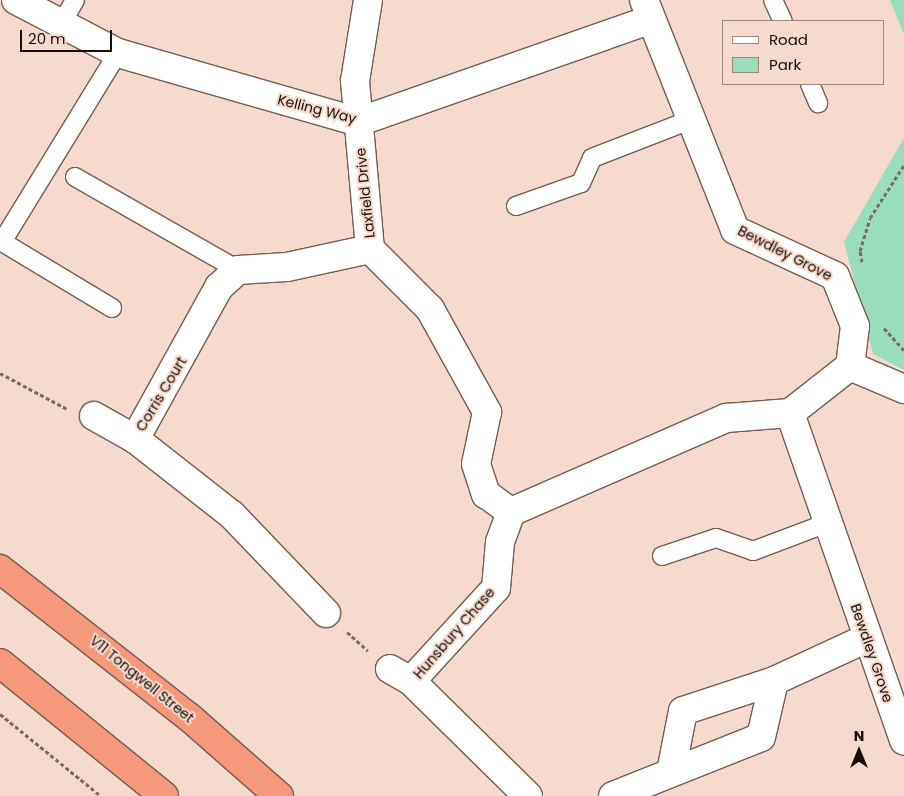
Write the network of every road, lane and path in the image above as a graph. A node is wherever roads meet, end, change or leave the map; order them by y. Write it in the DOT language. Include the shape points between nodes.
graph roads {
  1 [pos="16,0"];
  2 [pos="75,0"];
  3 [pos="368,0"];
  4 [pos="774,0"];
  5 [pos="647,10"];
  6 [pos="783,20"];
  7 [pos="60,26"];
  8 [pos="118,54"];
  9 [pos="810,85"];
  10 [pos="818,103"];
  11 [pos="690,120"];
  12 [pos="358,122"];
  13 [pos="904,165"];
  14 [pos="75,177"];
  15 [pos="516,206"];
  16 [pos="370,250"];
  17 [pos="863,268"];
  18 [pos="238,270"];
  19 [pos="112,308"];
  20 [pos="882,325"];
  21 [pos="904,350"];
  22 [pos="850,366"];
  23 [pos="0,373"];
  24 [pos="904,389"];
  25 [pos="790,412"];
  26 [pos="94,416"];
  27 [pos="135,439"];
  28 [pos="511,512"];
  29 [pos="827,523"];
  30 [pos="662,556"];
  31 [pos="0,569"];
  32 [pos="326,613"];
  33 [pos="865,639"];
  34 [pos="0,663"];
  35 [pos="400,675"];
  36 [pos="774,681"];
  37 [pos="0,714"];
  38 [pos="903,738"];
  39 [pos="670,772"];
  40 [pos="101,796"];
  41 [pos="164,796"];
  42 [pos="279,796"];
  43 [pos="528,796"];
  44 [pos="613,796"];
  1 -- 7 [label="street, Kelling Way"];
  2 -- 7 [label="lane"];
  3 -- 12 [label="street, Laxfield Drive" via="355,81"];
  4 -- 6 [label="lane"];
  5 -- 11 [label="street, Bewdley Grove"];
  5 -- 12 [label="street, Kelling Way"];
  7 -- 8 [label="street, Kelling Way"];
  8 -- 12 [label="street, Kelling Way"];
  8 -- 19 [label="lane" via="2,242"];
  9 -- 10 [label="lane"];
  11 -- 15 [label="lane" via="592,158 581,183"];
  11 -- 22 [label="street, Bewdley Grove" via="735,230 835,276 855,326"];
  12 -- 16 [label="street, Laxfield Drive"];
  13 -- 17 [label="path" via="870,218 860,251"];
  14 -- 18 [label="lane"];
  16 -- 18 [label="street" via="287,268"];
  16 -- 28 [label="street, Laxfield Drive" via="430,309 487,412 476,464 486,494"];
  18 -- 27 [label="street, Corris Court" via="220,287"];
  20 -- 21 [label="path"];
  22 -- 24 [label="street"];
  22 -- 25 [label="street"];
  23 -- 26 [label="path" via="54,406"];
  25 -- 28 [label="street" via="726,418"];
  25 -- 29 [label="street, Bewdley Grove"];
  26 -- 27 [label="street"];
  27 -- 32 [label="street, Corris Court" via="232,515"];
  28 -- 35 [label="street, Hunsbury Chase" via="500,542 496,588"];
  29 -- 30 [label="lane" via="753,551 716,538"];
  29 -- 33 [label="street, Bewdley Grove"];
  31 -- 42 [label="highway, V11 Tongwell Street" via="189,717"];
  32 -- 35 [label="path"];
  33 -- 36 [label="street"];
  33 -- 38 [label="street, Bewdley Grove"];
  34 -- 41 [label="highway"];
  35 -- 43 [label="street, Hunsbury Chase"];
  36 -- 39 [label="street" via="761,737"];
  36 -- 39 [label="street" via="683,711"];
  37 -- 40 [label="path"];
  39 -- 44 [label="street"];
}
